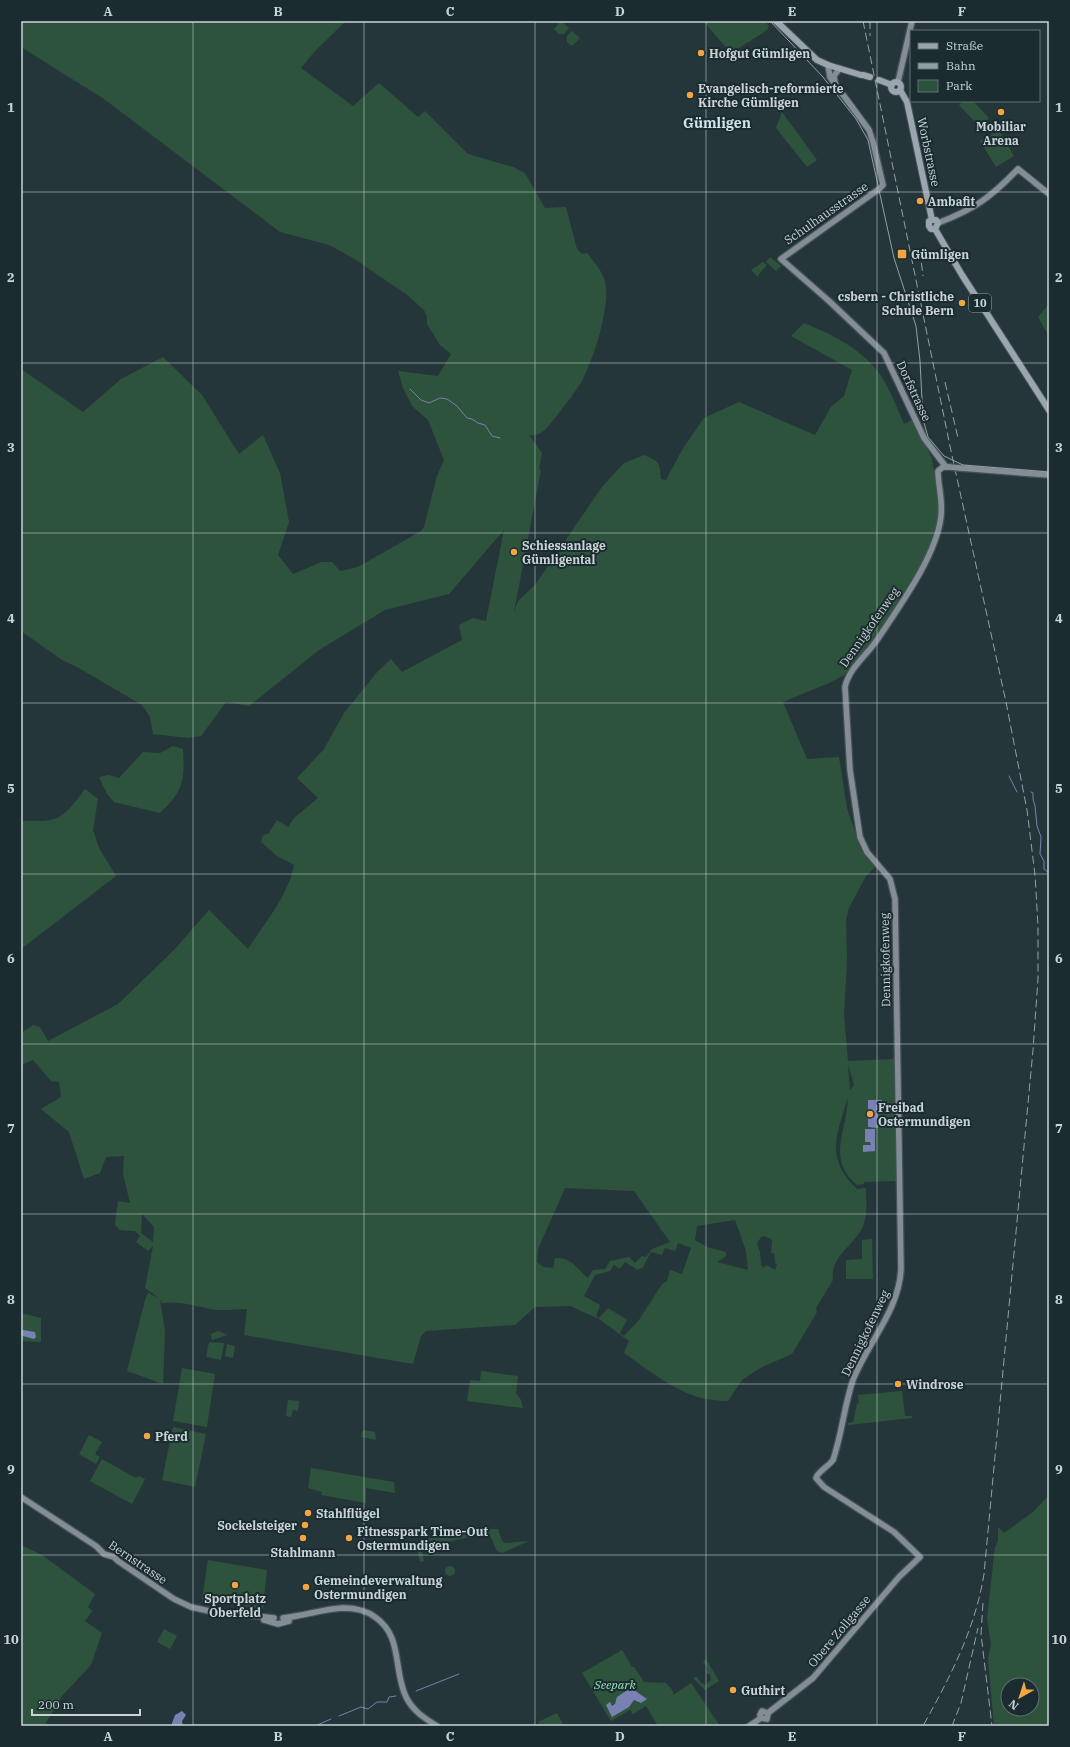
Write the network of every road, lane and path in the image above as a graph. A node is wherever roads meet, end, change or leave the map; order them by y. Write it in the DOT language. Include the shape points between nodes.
graph roads {
  1 [pos="776,21"];
  2 [pos="912,21"];
  3 [pos="828,65"];
  4 [pos="839,69"];
  5 [pos="865,76"];
  6 [pos="879,80"];
  7 [pos="898,82"];
  8 [pos="835,83"];
  9 [pos="892,85"];
  10 [pos="900,90"];
  11 [pos="1049,194"];
  12 [pos="937,226"];
  13 [pos="781,259"];
  14 [pos="1049,410"];
  15 [pos="948,467"];
  16 [pos="1049,475"];
  17 [pos="21,1498"];
  18 [pos="920,1556"];
  19 [pos="437,1726"];
  20 [pos="749,1726"];
  1 -- 3 [label="main road" via="812,56"];
  2 -- 7 [label="street"];
  3 -- 4 [label="main road"];
  3 -- 8 [label="street"];
  4 -- 5 [label="main road"];
  4 -- 8 [label="street" via="834,76"];
  6 -- 9 [label="main road"];
  7 -- 9 [label="main road"];
  7 -- 10 [label="main road"];
  8 -- 13 [label="street, Schulhausstrasse" via="869,130 883,185"];
  9 -- 10 [label="main road" via="893,91"];
  10 -- 12 [label="main road, Worbstrasse" via="907,102 932,220 936,220"];
  11 -- 12 [label="street" via="1018,169 979,205"];
  12 -- 14 [label="main road, 10" via="962,275"];
  13 -- 15 [label="street, Dorfstrasse" via="884,353 924,438"];
  15 -- 16 [label="street, bridge"];
  15 -- 18 [label="street, Dennigkofenweg" via="941,467 938,471 942,496 941,516 931,552 876,641 849,675 845,691 852,785 860,837 866,852 890,879 895,899 901,1269 894,1304 864,1356 854,1380 833,1458 829,1466 816,1477 824,1487 894,1532"];
  17 -- 19 [label="street, Bernstrasse" via="181,1603 209,1612 274,1620 278,1624 283,1620 352,1610 368,1613 387,1627 396,1646 399,1670 407,1698 415,1711"];
  18 -- 20 [label="street, Obere Zollgasse" via="813,1678 768,1713 762,1711 761,1718"];
}
